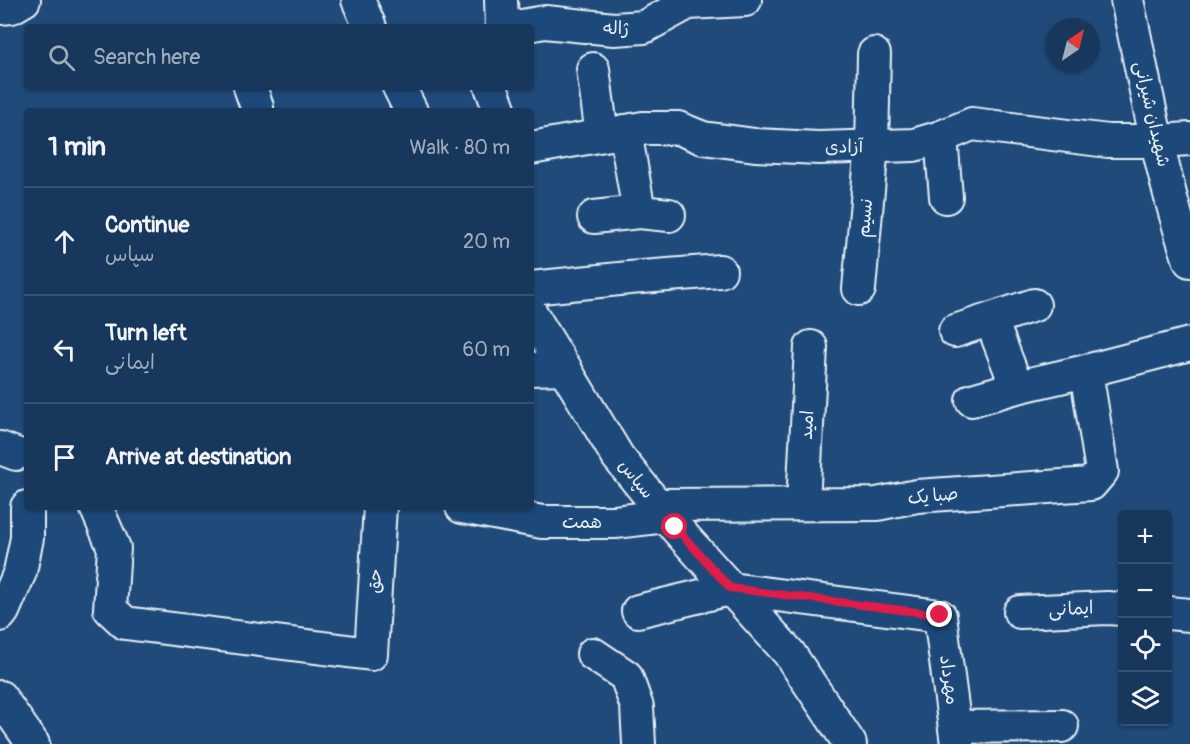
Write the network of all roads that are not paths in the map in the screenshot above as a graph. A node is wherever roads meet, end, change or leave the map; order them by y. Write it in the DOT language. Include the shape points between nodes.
graph roads {
  1 [pos="24,0"];
  2 [pos="358,0"];
  3 [pos="501,0"];
  4 [pos="746,0"];
  5 [pos="1127,0"];
  6 [pos="0,8"];
  7 [pos="369,24"];
  8 [pos="502,24"];
  9 [pos="533,24"];
  10 [pos="874,54"];
  11 [pos="592,69"];
  12 [pos="251,90"];
  13 [pos="400,90"];
  14 [pos="492,90"];
  15 [pos="257,108"];
  16 [pos="410,108"];
  17 [pos="499,108"];
  18 [pos="614,133"];
  19 [pos="941,137"];
  20 [pos="1190,139"];
  21 [pos="1157,141"];
  22 [pos="872,146"];
  23 [pos="534,147"];
  24 [pos="946,197"];
  25 [pos="639,212"];
  26 [pos="669,215"];
  27 [pos="594,217"];
  28 [pos="1190,261"];
  29 [pos="720,271"];
  30 [pos="534,288"];
  31 [pos="859,289"];
  32 [pos="1034,305"];
  33 [pos="534,318"];
  34 [pos="991,320"];
  35 [pos="955,331"];
  36 [pos="1190,344"];
  37 [pos="811,347"];
  38 [pos="564,368"];
  39 [pos="534,369"];
  40 [pos="1086,371"];
  41 [pos="1017,387"];
  42 [pos="972,400"];
  43 [pos="803,504"];
  44 [pos="27,510"];
  45 [pos="97,510"];
  46 [pos="380,510"];
  47 [pos="478,510"];
  48 [pos="661,510"];
  49 [pos="730,588"];
  50 [pos="1118,609"];
  51 [pos="638,612"];
  52 [pos="1020,612"];
  53 [pos="1172,613"];
  54 [pos="0,615"];
  55 [pos="1190,615"];
  56 [pos="593,654"];
  57 [pos="0,697"];
  58 [pos="1062,726"];
  59 [pos="956,736"];
  60 [pos="33,744"];
  61 [pos="639,744"];
  62 [pos="850,744"];
  1 -- 6 [label="street"];
  2 -- 7 [label="street"];
  3 -- 8 [label="street"];
  4 -- 9 [label="street, ژاله" via="688,3 644,27"];
  5 -- 21 [label="street, شهیدان شیرانی"];
  10 -- 22 [label="street, نسیم"];
  11 -- 18 [label="street"];
  12 -- 15 [label="street"];
  13 -- 16 [label="street"];
  14 -- 17 [label="street"];
  18 -- 22 [label="street, آزادی" via="678,128 703,138 755,145"];
  18 -- 23 [label="street, آزادی"];
  18 -- 25 [label="street"];
  19 -- 21 [label="street, آزادی" via="972,124 1108,141"];
  19 -- 22 [label="street, آزادی" via="914,145"];
  19 -- 24 [label="street"];
  20 -- 21 [label="street, آزادی"];
  21 -- 28 [label="street, شهیدان شیرانی"];
  22 -- 31 [label="street, نسیم"];
  25 -- 26 [label="street"];
  25 -- 27 [label="street"];
  29 -- 30 [label="street"];
  32 -- 34 [label="street"];
  33 -- 38 [label="street, سپاس"];
  34 -- 35 [label="street"];
  34 -- 41 [label="street"];
  36 -- 40 [label="street"];
  37 -- 43 [label="street, امید"];
  38 -- 39 [label="street"];
  38 -- 48 [label="street, سپاس" via="618,457"];
  40 -- 41 [label="street"];
  40 -- 43 [label="street, صبا یک" via="1102,471 1091,484 917,496 877,504"];
  41 -- 42 [label="street"];
  43 -- 48 [label="street, صبا یک"];
  44 -- 54 [label="street" via="27,538 20,572"];
  45 -- 46 [label="street, حق" via="114,548 110,609 125,622 371,654"];
  47 -- 48 [label="street, همت" via="542,522 615,522"];
  48 -- 49 [label="street, سپاس"];
  49 -- 51 [label="street"];
  49 -- 59 [label="street, مهرداد" via="940,615"];
  49 -- 62 [label="street, سپاس" via="789,653"];
  50 -- 52 [label="street, ایمانی"];
  53 -- 55 [label="street"];
  56 -- 61 [label="street" via="626,676 637,707"];
  57 -- 60 [label="street"];
  58 -- 59 [label="street"];
}
